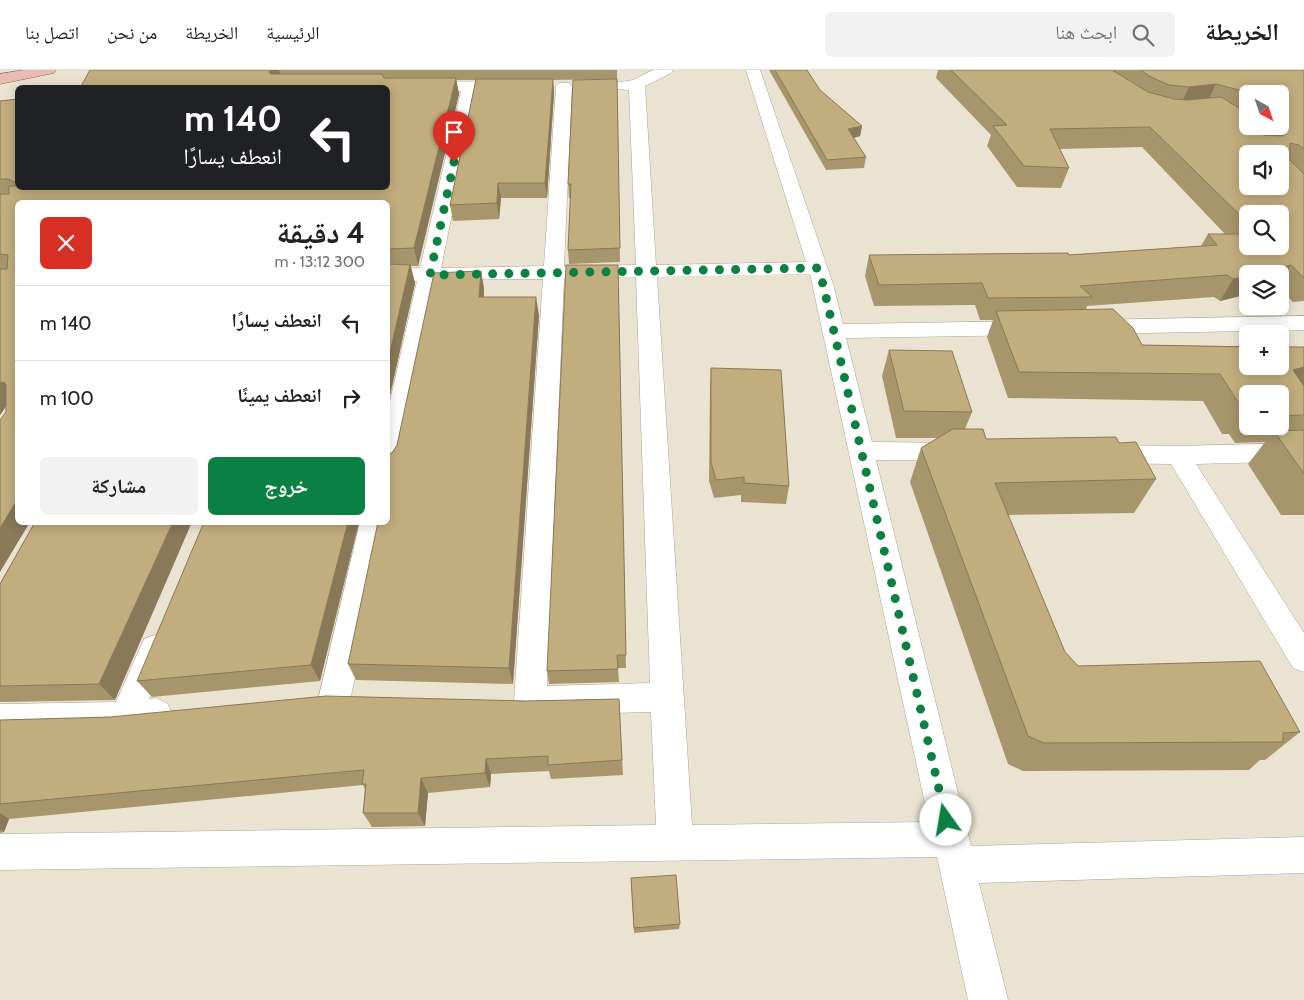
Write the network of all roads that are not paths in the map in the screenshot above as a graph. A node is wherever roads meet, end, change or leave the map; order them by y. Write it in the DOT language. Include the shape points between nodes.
graph roads {
  1 [pos="49,70"];
  2 [pos="666,70"];
  3 [pos="753,70"];
  4 [pos="0,79"];
  5 [pos="627,80"];
  6 [pos="470,86"];
  7 [pos="530,86"];
  8 [pos="565,86"];
  9 [pos="603,86"];
  10 [pos="407,87"];
  11 [pos="817,268"];
  12 [pos="555,271"];
  13 [pos="647,271"];
  14 [pos="390,275"];
  15 [pos="430,275"];
  16 [pos="1304,323"];
  17 [pos="834,331"];
  18 [pos="861,451"];
  19 [pos="1304,452"];
  20 [pos="980,453"];
  21 [pos="390,454"];
  22 [pos="1079,454"];
  23 [pos="1178,455"];
  24 [pos="373,525"];
  25 [pos="167,619"];
  26 [pos="1304,659"];
  27 [pos="665,697"];
  28 [pos="335,698"];
  29 [pos="186,711"];
  30 [pos="126,716"];
  31 [pos="0,720"];
  32 [pos="675,843"];
  33 [pos="0,852"];
  34 [pos="954,852"];
  35 [pos="1304,855"];
  36 [pos="988,1000"];
  1 -- 4 [label="main road"];
  2 -- 5 [label="street" via="649,77"];
  3 -- 11 [label="street"];
  5 -- 9 [label="street"];
  5 -- 13 [label="street" via="639,170"];
  6 -- 7 [label="street"];
  6 -- 10 [label="street"];
  6 -- 15 [label="street"];
  8 -- 12 [label="street"];
  11 -- 13 [label="street"];
  11 -- 17 [label="street"];
  12 -- 13 [label="street"];
  12 -- 15 [label="street"];
  12 -- 27 [label="street" via="516,701"];
  13 -- 27 [label="street"];
  14 -- 15 [label="street"];
  15 -- 21 [label="street"];
  16 -- 17 [label="street"];
  17 -- 18 [label="street"];
  18 -- 20 [label="street"];
  18 -- 34 [label="street"];
  19 -- 23 [label="street"];
  22 -- 23 [label="street"];
  23 -- 26 [label="street"];
  24 -- 28 [label="street"];
  25 -- 30 [label="street"];
  27 -- 32 [label="street"];
  29 -- 30 [label="street"];
  30 -- 31 [label="street"];
  32 -- 33 [label="street"];
  32 -- 34 [label="street"];
  34 -- 35 [label="street"];
  34 -- 36 [label="street"];
}
